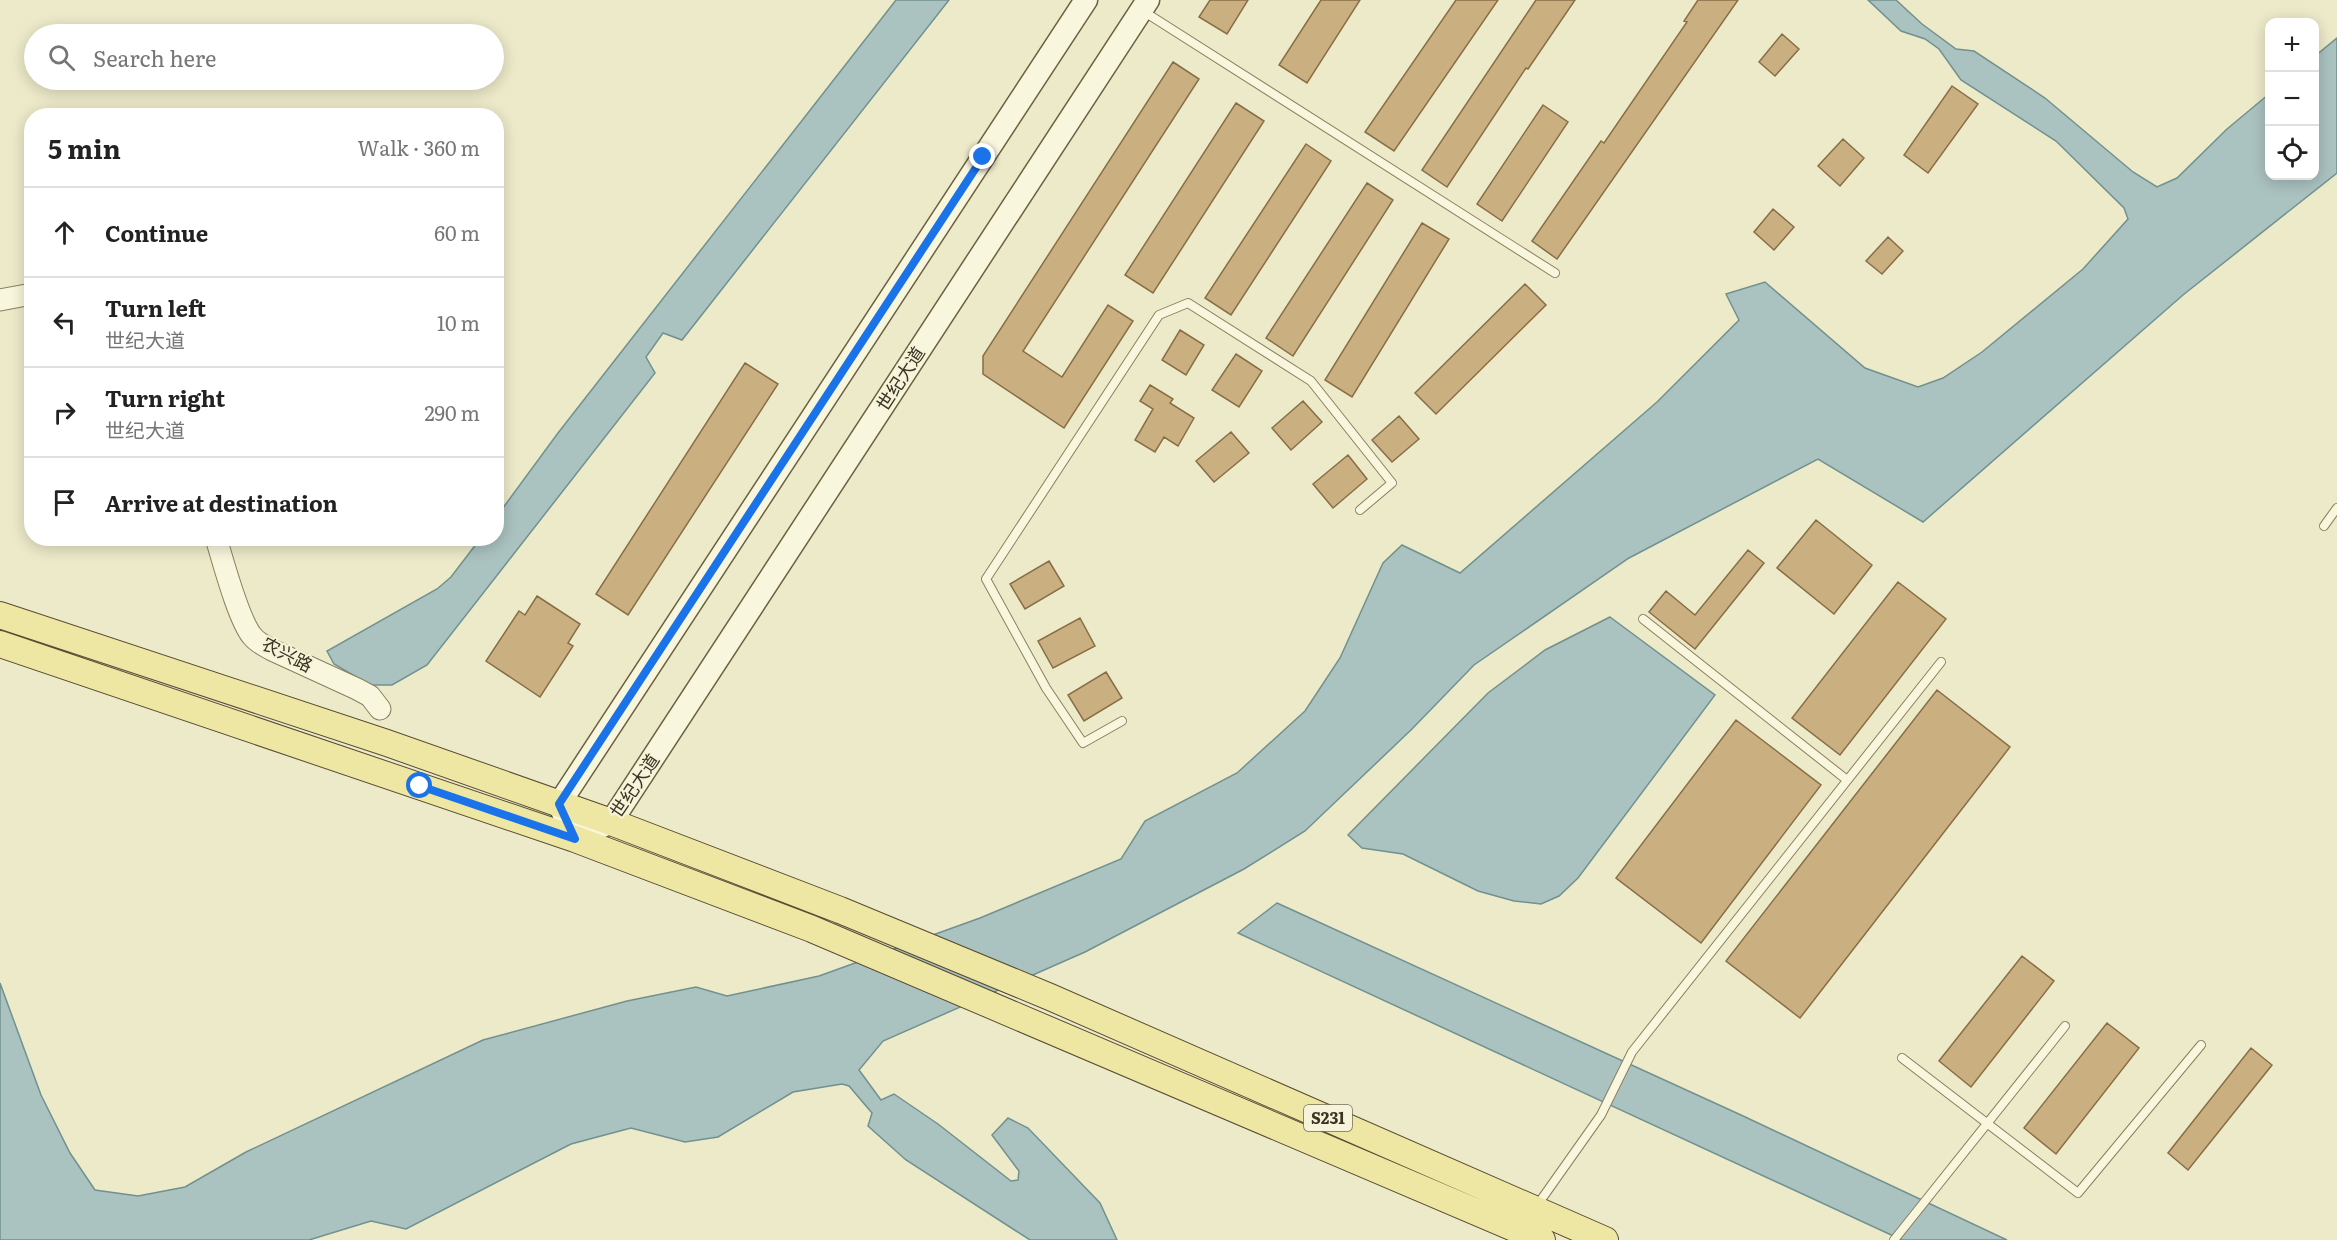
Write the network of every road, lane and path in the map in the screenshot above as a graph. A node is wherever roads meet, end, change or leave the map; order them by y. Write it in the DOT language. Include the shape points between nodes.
graph roads {
  1 [pos="1086,0"];
  2 [pos="1145,5"];
  3 [pos="1555,273"];
  4 [pos="24,296"];
  5 [pos="0,300"];
  6 [pos="2337,508"];
  7 [pos="1360,510"];
  8 [pos="2324,526"];
  9 [pos="219,546"];
  10 [pos="0,615"];
  11 [pos="1643,620"];
  12 [pos="0,644"];
  13 [pos="1941,662"];
  14 [pos="380,709"];
  15 [pos="1122,722"];
  16 [pos="1847,780"];
  17 [pos="559,804"];
  18 [pos="611,822"];
  19 [pos="575,839"];
  20 [pos="2065,1026"];
  21 [pos="2201,1045"];
  22 [pos="1902,1058"];
  23 [pos="1987,1124"];
  24 [pos="1535,1208"];
  25 [pos="1542,1240"];
  26 [pos="1605,1240"];
  27 [pos="1894,1240"];
  1 -- 17 [label="main road"];
  2 -- 3 [label="lane"];
  2 -- 18 [label="main road, 世纪大道"];
  4 -- 5 [label="street"];
  6 -- 8 [label="lane"];
  7 -- 15 [label="lane" via="1392,483 1311,381 1188,303 1159,315 986,579 1046,688 1083,743"];
  9 -- 14 [label="street, 农兴路" via="251,635 266,647 370,696"];
  10 -- 17 [label="main road, S231"];
  11 -- 16 [label="lane"];
  12 -- 19 [label="main road, S231"];
  13 -- 16 [label="lane"];
  16 -- 24 [label="lane" via="1632,1052 1601,1116"];
  17 -- 18 [label="main road, S231"];
  17 -- 19 [label="main road"];
  18 -- 19 [label="main road, 世纪大道"];
  18 -- 24 [label="main road, S231" via="840,910 1050,997"];
  19 -- 25 [label="main road, S231" via="812,929"];
  20 -- 23 [label="lane"];
  21 -- 23 [label="lane" via="2078,1193"];
  22 -- 23 [label="lane"];
  23 -- 27 [label="lane"];
  24 -- 26 [label="main road, S231"];
}
